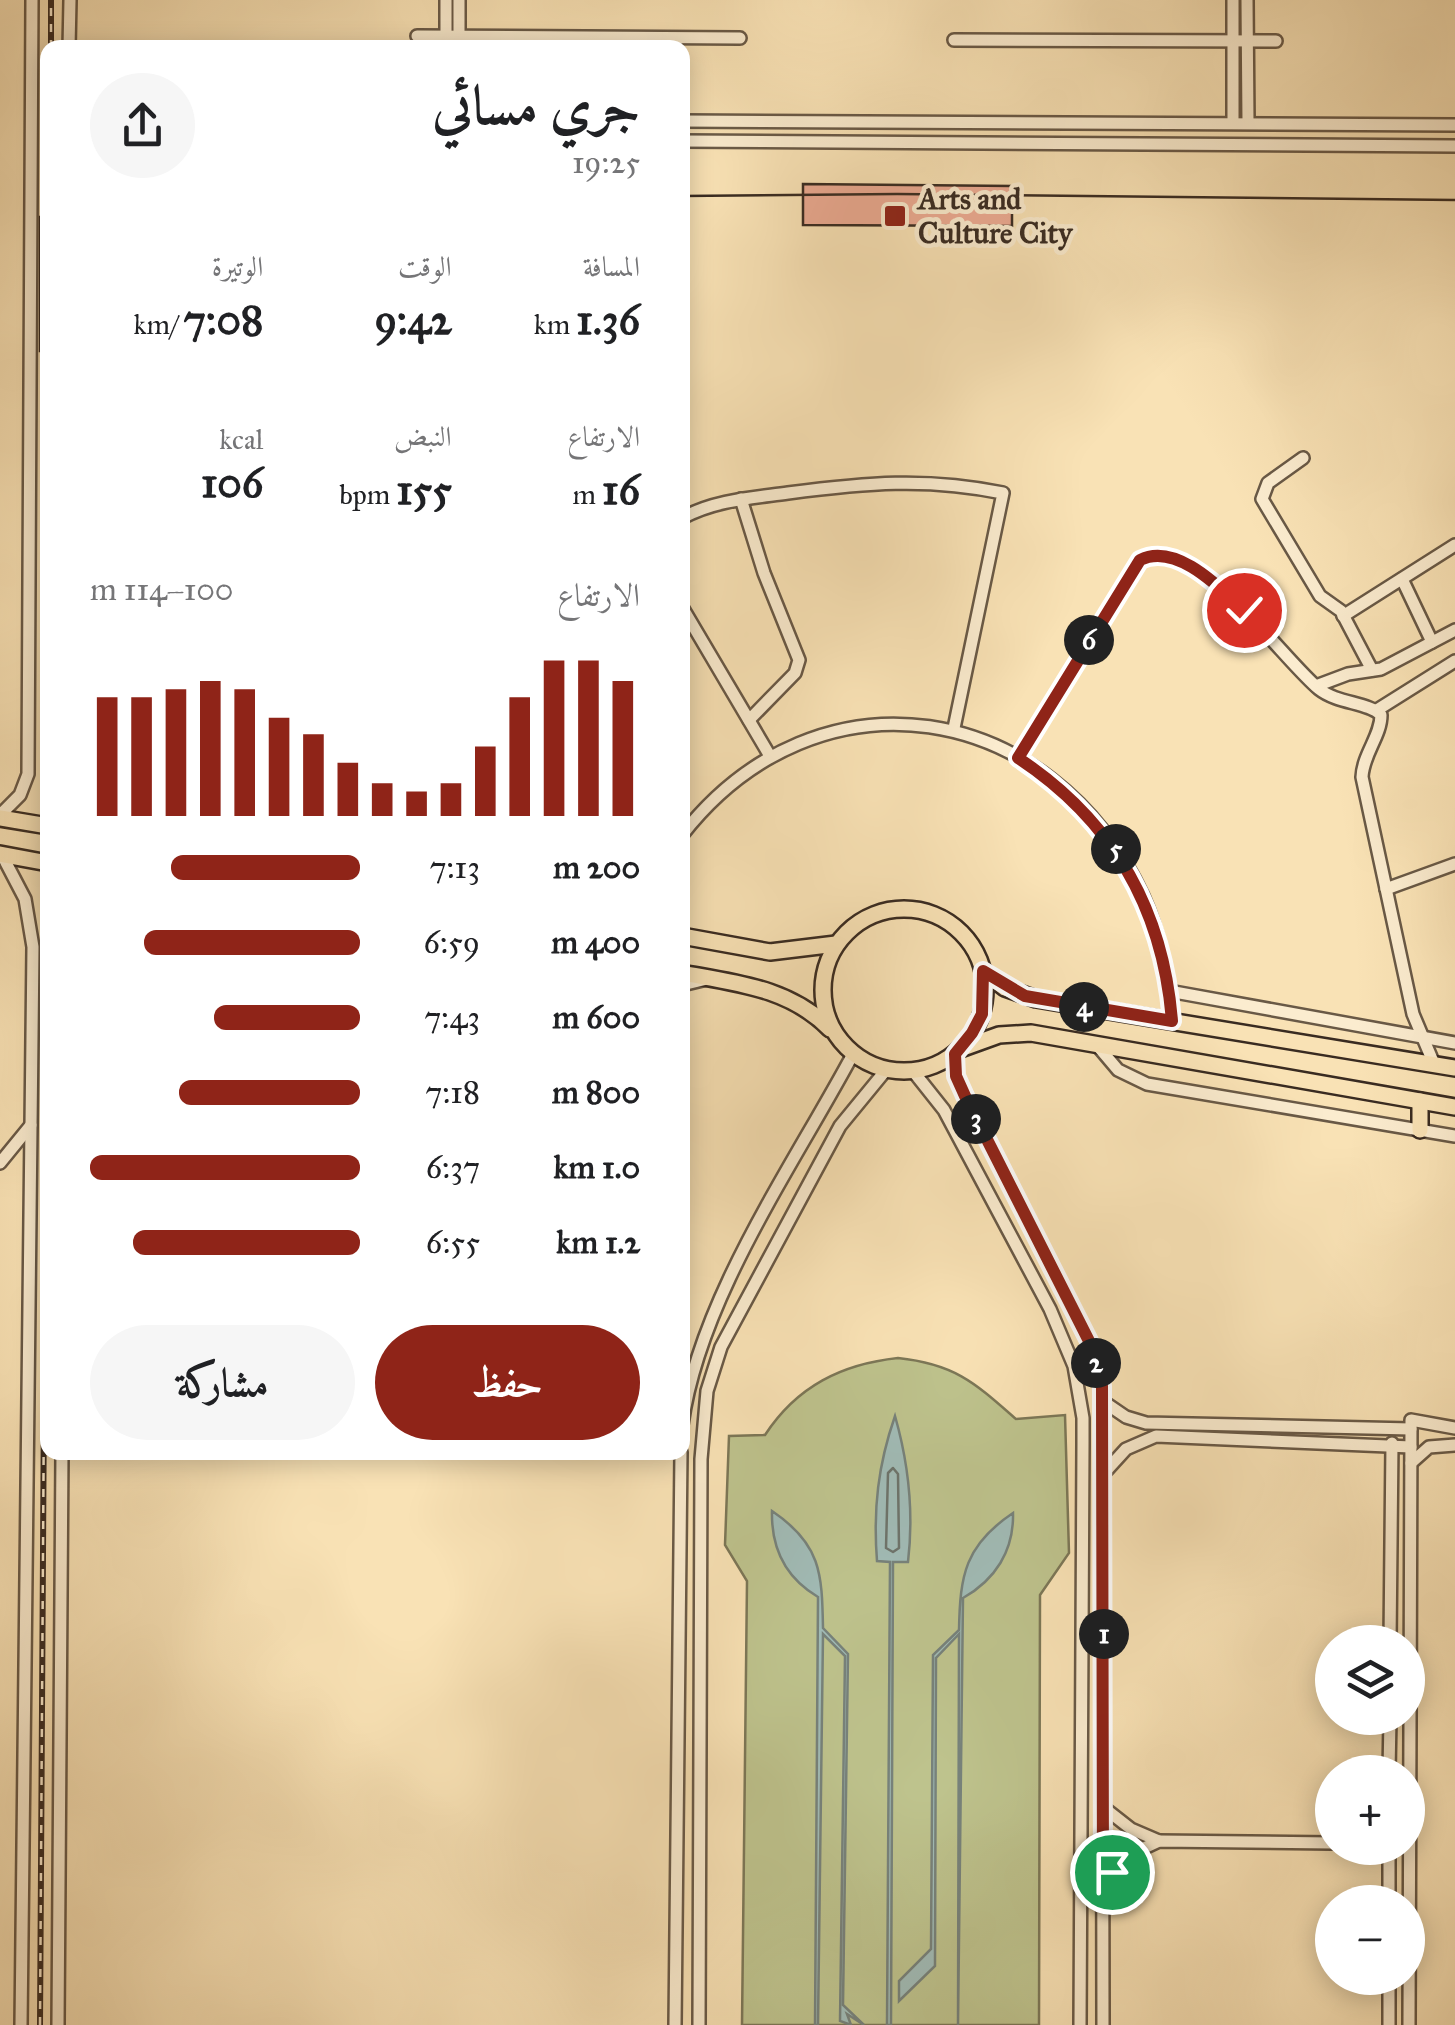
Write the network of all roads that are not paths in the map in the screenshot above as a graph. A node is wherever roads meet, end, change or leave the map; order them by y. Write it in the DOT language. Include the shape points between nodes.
graph roads {
  1 [pos="32,0"];
  2 [pos="70,0"];
  3 [pos="446,0"];
  4 [pos="459,0"];
  5 [pos="1233,0"];
  6 [pos="1246,0"];
  7 [pos="417,36"];
  8 [pos="740,38"];
  9 [pos="69,40"];
  10 [pos="441,40"];
  11 [pos="453,40"];
  12 [pos="453,40"];
  13 [pos="596,40"];
  14 [pos="954,40"];
  15 [pos="1233,41"];
  16 [pos="1247,41"];
  17 [pos="1276,41"];
  18 [pos="690,121"];
  19 [pos="1136,122"];
  20 [pos="1233,122"];
  21 [pos="1248,122"];
  22 [pos="1455,125"];
  23 [pos="690,141"];
  24 [pos="1136,144"];
  25 [pos="1455,146"];
  26 [pos="1303,458"];
  27 [pos="741,499"];
  28 [pos="690,514"];
  29 [pos="1455,546"];
  30 [pos="1402,579"];
  31 [pos="1344,616"];
  32 [pos="690,620"];
  33 [pos="1455,630"];
  34 [pos="1432,642"];
  35 [pos="1455,661"];
  36 [pos="1372,670"];
  37 [pos="1316,686"];
  38 [pos="1378,710"];
  39 [pos="749,720"];
  40 [pos="954,728"];
  41 [pos="770,756"];
  42 [pos="1018,758"];
  43 [pos="0,817"];
  44 [pos="40,824"];
  45 [pos="690,826"];
  46 [pos="1,855"];
  47 [pos="40,861"];
  48 [pos="1455,864"];
  49 [pos="1386,889"];
  50 [pos="690,937"];
  51 [pos="836,944"];
  52 [pos="983,971"];
  53 [pos="690,974"];
  54 [pos="710,978"];
  55 [pos="690,983"];
  56 [pos="1169,991"];
  57 [pos="1172,1021"];
  58 [pos="834,1034"];
  59 [pos="1422,1038"];
  60 [pos="1455,1043"];
  61 [pos="1096,1044"];
  62 [pos="957,1052"];
  63 [pos="853,1054"];
  64 [pos="1434,1064"];
  65 [pos="1455,1068"];
  66 [pos="886,1070"];
  67 [pos="913,1071"];
  68 [pos="1420,1100"];
  69 [pos="1455,1107"];
  70 [pos="31,1125"];
  71 [pos="1420,1130"];
  72 [pos="1455,1136"];
  73 [pos="0,1163"];
  74 [pos="691,1376"];
  75 [pos="690,1381"];
  76 [pos="1104,1402"];
  77 [pos="1411,1424"];
  78 [pos="1455,1428"];
  79 [pos="1392,1429"];
  80 [pos="1455,1444"];
  81 [pos="1392,1446"];
  82 [pos="1411,1447"];
  83 [pos="62,1460"];
  84 [pos="674,1460"];
  85 [pos="681,1460"];
  86 [pos="1411,1463"];
  87 [pos="1104,1472"];
  88 [pos="682,1478"];
  89 [pos="1390,1625"];
  90 [pos="1103,1806"];
  91 [pos="1159,1841"];
  92 [pos="1315,1843"];
  93 [pos="1103,1888"];
  94 [pos="1389,1995"];
  95 [pos="21,2025"];
  96 [pos="58,2025"];
  97 [pos="675,2025"];
  98 [pos="699,2025"];
  99 [pos="1080,2025"];
  100 [pos="1102,2025"];
  101 [pos="1389,2025"];
  102 [pos="1409,2025"];
  1 -- 43 [label="street" via="28,774"];
  2 -- 9 [label="street"];
  3 -- 11 [label="street"];
  4 -- 12 [label="street"];
  5 -- 15 [label="street"];
  6 -- 16 [label="street"];
  7 -- 10 [label="street"];
  8 -- 13 [label="street"];
  14 -- 15 [label="street"];
  15 -- 16 [label="street"];
  15 -- 20 [label="street"];
  16 -- 17 [label="street"];
  16 -- 21 [label="street"];
  18 -- 19 [label="street"];
  19 -- 20 [label="street"];
  19 -- 24 [label="street"];
  20 -- 21 [label="street"];
  21 -- 22 [label="street"];
  23 -- 24 [label="street"];
  24 -- 25 [label="street"];
  26 -- 31 [label="street" via="1268,482 1262,499 1320,596"];
  27 -- 28 [label="street"];
  27 -- 39 [label="street" via="798,660 795,672"];
  27 -- 40 [label="street" via="895,480 1004,493"];
  29 -- 30 [label="street"];
  30 -- 31 [label="street"];
  30 -- 34 [label="street"];
  31 -- 36 [label="street"];
  32 -- 39 [label="street"];
  33 -- 34 [label="street"];
  34 -- 36 [label="street"];
  35 -- 38 [label="street"];
  36 -- 37 [label="street"];
  37 -- 38 [label="street" via="1338,700"];
  37 -- 42 [label="street" via="1228,596 1175,560 1154,555 1134,566"];
  38 -- 49 [label="street" via="1382,721 1362,777"];
  39 -- 41 [label="street"];
  40 -- 41 [label="street" via="914,722 857,726"];
  40 -- 42 [label="street"];
  41 -- 45 [label="street" via="729,784"];
  42 -- 56 [label="street" via="1092,818 1129,869 1155,927"];
  43 -- 44 [label="main road"];
  46 -- 47 [label="main road"];
  46 -- 70 [label="street" via="31,923"];
  48 -- 49 [label="street"];
  49 -- 59 [label="street"];
  50 -- 51 [label="main road" via="770,952"];
  51 -- 52 [label="main road" via="872,914 918,910 960,931"];
  51 -- 58 [label="main road" via="822,989"];
  52 -- 57 [label="main road" via="1025,996"];
  52 -- 62 [label="main road" via="982,1014"];
  53 -- 54 [label="main road"];
  54 -- 55 [label="street"];
  54 -- 58 [label="main road" via="780,994"];
  56 -- 57 [label="street"];
  56 -- 59 [label="street"];
  57 -- 64 [label="main road"];
  58 -- 63 [label="main road"];
  59 -- 60 [label="street"];
  59 -- 64 [label="street"];
  61 -- 62 [label="main road" via="1020,1033 984,1038"];
  61 -- 68 [label="main road"];
  61 -- 71 [label="street" via="1118,1070 1148,1084"];
  62 -- 67 [label="main road"];
  62 -- 76 [label="street" via="956,1076 1089,1341"];
  63 -- 66 [label="main road"];
  63 -- 74 [label="street" via="728,1283"];
  64 -- 65 [label="main road"];
  66 -- 67 [label="main road"];
  66 -- 98 [label="street" via="840,1126 721,1348 707,1390 701,1459"];
  67 -- 99 [label="street" via="944,1110 1050,1309 1080,1391"];
  68 -- 69 [label="main road"];
  68 -- 71 [label="main road"];
  70 -- 73 [label="street"];
  70 -- 95 [label="street"];
  71 -- 72 [label="street"];
  74 -- 75 [label="street"];
  76 -- 79 [label="street" via="1126,1418 1157,1424"];
  76 -- 87 [label="street"];
  77 -- 78 [label="street"];
  77 -- 79 [label="street"];
  77 -- 82 [label="street"];
  79 -- 81 [label="street"];
  80 -- 86 [label="street" via="1429,1448"];
  81 -- 82 [label="street"];
  81 -- 87 [label="street" via="1156,1436 1126,1449"];
  81 -- 89 [label="street"];
  82 -- 86 [label="street"];
  83 -- 96 [label="street"];
  84 -- 88 [label="street"];
  85 -- 88 [label="street"];
  86 -- 102 [label="street"];
  87 -- 90 [label="street"];
  88 -- 97 [label="street"];
  90 -- 91 [label="street"];
  90 -- 93 [label="street"];
  91 -- 92 [label="street"];
  91 -- 93 [label="street" via="1127,1856"];
  93 -- 100 [label="street"];
  94 -- 101 [label="street"];
}
